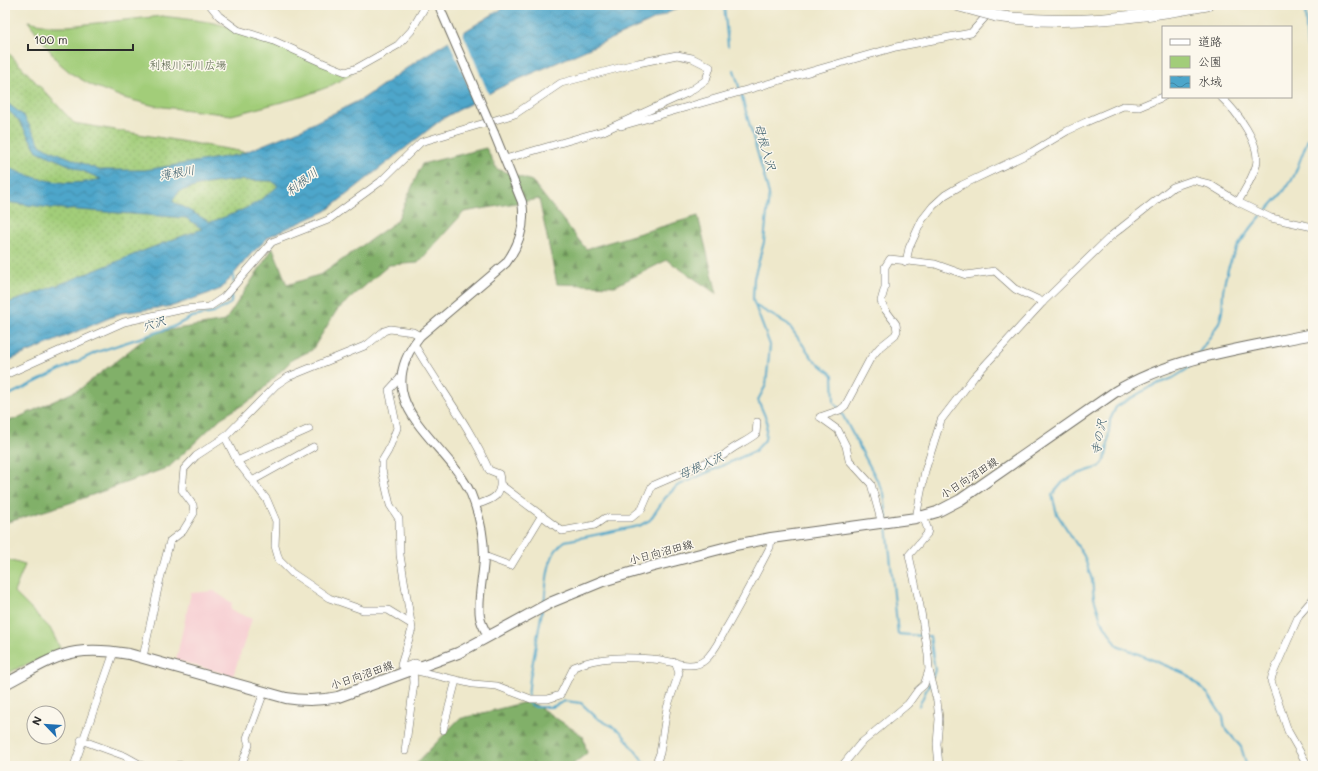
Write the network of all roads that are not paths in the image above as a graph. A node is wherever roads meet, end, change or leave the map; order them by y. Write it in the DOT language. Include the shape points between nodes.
graph roads {
  1 [pos="210,5"];
  2 [pos="426,5"];
  3 [pos="439,5"];
  4 [pos="956,5"];
  5 [pos="1207,5"];
  6 [pos="996,10"];
  7 [pos="1162,97"];
  8 [pos="1221,98"];
  9 [pos="601,132"];
  10 [pos="504,159"];
  11 [pos="1238,202"];
  12 [pos="1313,227"];
  13 [pos="906,262"];
  14 [pos="1043,302"];
  15 [pos="1313,334"];
  16 [pos="420,336"];
  17 [pos="414,344"];
  18 [pos="5,375"];
  19 [pos="401,377"];
  20 [pos="757,422"];
  21 [pos="309,429"];
  22 [pos="225,437"];
  23 [pos="313,447"];
  24 [pos="237,461"];
  25 [pos="252,481"];
  26 [pos="501,485"];
  27 [pos="475,506"];
  28 [pos="542,515"];
  29 [pos="919,517"];
  30 [pos="882,524"];
  31 [pos="772,538"];
  32 [pos="484,556"];
  33 [pos="1313,599"];
  34 [pos="410,624"];
  35 [pos="488,636"];
  36 [pos="114,652"];
  37 [pos="143,657"];
  38 [pos="676,662"];
  39 [pos="423,666"];
  40 [pos="413,670"];
  41 [pos="929,670"];
  42 [pos="456,680"];
  43 [pos="5,684"];
  44 [pos="264,692"];
  45 [pos="443,730"];
  46 [pos="82,740"];
  47 [pos="404,751"];
  48 [pos="74,766"];
  49 [pos="143,766"];
  50 [pos="176,766"];
  51 [pos="182,766"];
  52 [pos="241,766"];
  53 [pos="655,766"];
  54 [pos="842,766"];
  55 [pos="938,766"];
  56 [pos="1308,766"];
  1 -- 2 [label="street" via="223,20 238,30 274,41 346,72 398,45 411,31"];
  3 -- 10 [label="street, bridge"];
  4 -- 6 [label="highway, bridge"];
  5 -- 6 [label="highway" via="1080,21 1029,20"];
  6 -- 9 [label="street" via="971,33 896,47"];
  7 -- 13 [label="street" via="1140,107 1123,106 1080,125 945,195 922,220 909,248"];
  8 -- 11 [label="street" via="1232,107 1256,149 1256,165"];
  9 -- 10 [label="street"];
  9 -- 18 [label="street" via="687,93 706,80 710,66 677,55 561,83 515,114 421,142 380,182 328,220 272,242 224,297 209,307 184,309 124,322"];
  10 -- 16 [label="street" via="524,212 515,250 498,270"];
  11 -- 12 [label="street" via="1272,218"];
  11 -- 14 [label="street" via="1209,184 1193,180 1173,187 1115,233"];
  13 -- 14 [label="street" via="935,264 966,275 995,271 1015,288"];
  13 -- 30 [label="street" via="890,259 885,267 885,287 881,301 896,324 895,336 880,347 870,359 845,406 820,417 838,430 846,446 849,460 871,484"];
  14 -- 29 [label="street" via="974,377 941,420 925,471"];
  15 -- 29 [label="main road, 小日向沼田線" via="1189,360 1138,379 960,500 937,512"];
  16 -- 17 [label="street"];
  16 -- 22 [label="street" via="413,332 390,328 367,345 288,377 276,385"];
  17 -- 19 [label="street" via="405,360"];
  17 -- 26 [label="street" via="470,432 489,470 499,474"];
  19 -- 27 [label="street" via="404,401 417,424 461,476"];
  19 -- 34 [label="street" via="389,390 397,428 382,461 382,470 390,505 399,519 400,555"];
  20 -- 28 [label="street" via="756,434 724,455 652,486 642,509 631,518 605,518 595,525 562,531"];
  21 -- 24 [label="street"];
  22 -- 24 [label="street"];
  22 -- 37 [label="street" via="196,456 184,469 182,490 193,505 194,513 183,531 170,541"];
  23 -- 25 [label="street"];
  24 -- 25 [label="street"];
  25 -- 34 [label="street" via="268,500 276,521 279,560 292,573 329,598 363,610 388,610"];
  26 -- 27 [label="street" via="492,500"];
  26 -- 28 [label="street"];
  27 -- 32 [label="street" via="480,519"];
  28 -- 32 [label="street" via="511,566"];
  29 -- 30 [label="main road, 小日向沼田線"];
  29 -- 41 [label="street" via="928,530 927,534 909,555 920,606"];
  30 -- 31 [label="main road, 小日向沼田線"];
  31 -- 35 [label="main road, 小日向沼田線" via="695,555 603,581 552,602"];
  31 -- 38 [label="street" via="770,547 712,653 696,665 687,666"];
  32 -- 35 [label="street" via="480,615"];
  33 -- 56 [label="street" via="1299,615 1271,681 1288,731"];
  34 -- 39 [label="street" via="412,629 401,664 405,667 415,663"];
  35 -- 39 [label="main road, 小日向沼田線" via="458,653"];
  36 -- 37 [label="main road, 小日向沼田線"];
  36 -- 43 [label="main road, 小日向沼田線" via="75,652 57,658"];
  36 -- 46 [label="street"];
  37 -- 44 [label="main road, 小日向沼田線"];
  38 -- 42 [label="street" via="611,658 587,662 574,667 560,695 548,699 531,699 497,686"];
  38 -- 53 [label="street" via="678,673 667,708 660,753"];
  39 -- 40 [label="main road, 小日向沼田線"];
  40 -- 42 [label="street"];
  40 -- 44 [label="main road, 小日向沼田線" via="325,700 306,701"];
  40 -- 47 [label="street" via="414,683"];
  41 -- 54 [label="street" via="924,685 908,704 860,744"];
  41 -- 55 [label="street" via="939,719"];
  42 -- 45 [label="street"];
  44 -- 52 [label="street" via="247,738 249,745"];
  46 -- 48 [label="street"];
  46 -- 49 [label="street" via="125,756"];
  50 -- 51 [label="street"];
}
